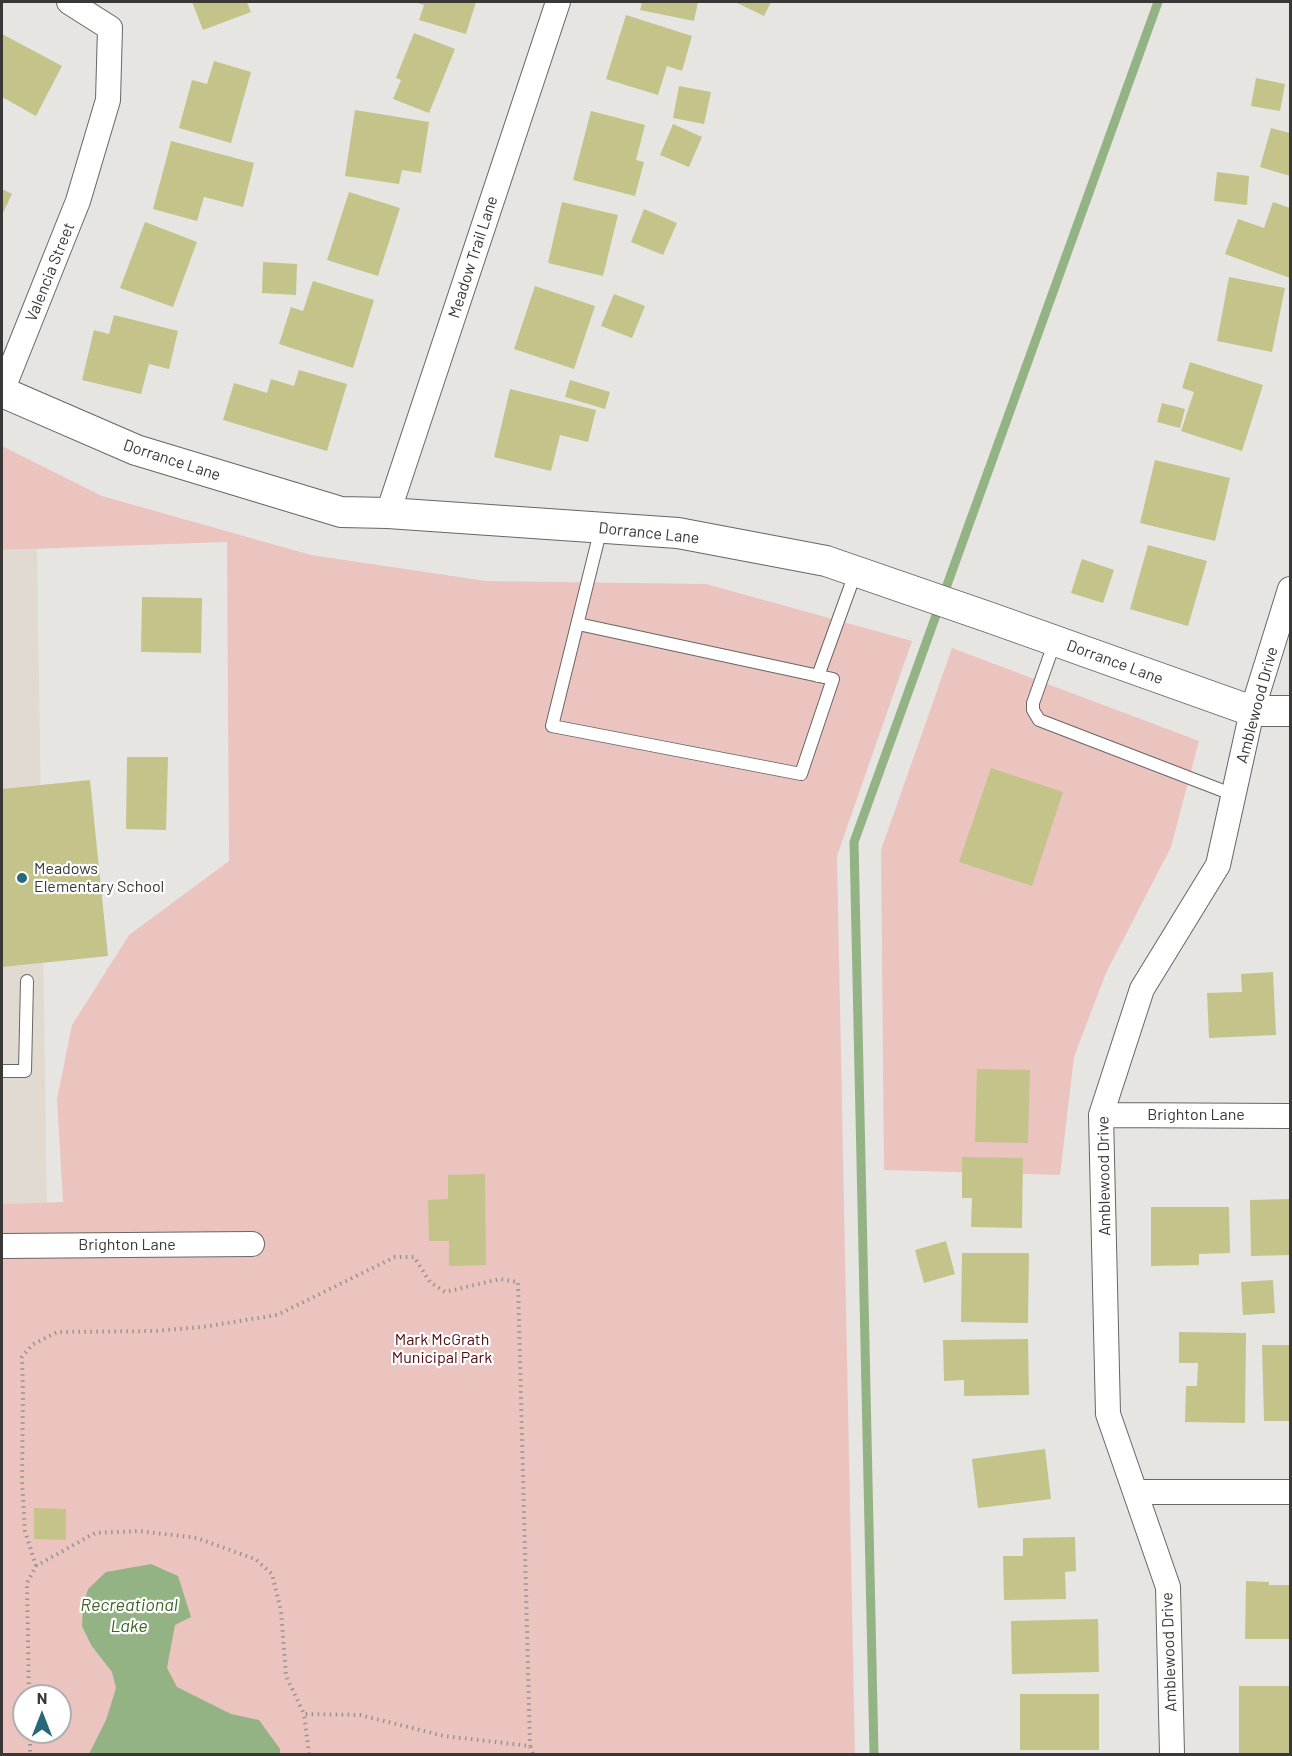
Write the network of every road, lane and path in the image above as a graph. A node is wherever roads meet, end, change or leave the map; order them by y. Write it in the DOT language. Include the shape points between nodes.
graph roads {
  1 [pos="69,2"];
  2 [pos="558,2"];
  3 [pos="2,392"];
  4 [pos="388,513"];
  5 [pos="601,528"];
  6 [pos="856,571"];
  7 [pos="1290,589"];
  8 [pos="578,624"];
  9 [pos="1055,640"];
  10 [pos="818,676"];
  11 [pos="1252,711"];
  12 [pos="1290,711"];
  13 [pos="1234,795"];
  14 [pos="27,981"];
  15 [pos="2,1071"];
  16 [pos="1101,1115"];
  17 [pos="1290,1116"];
  18 [pos="252,1245"];
  19 [pos="2,1246"];
  20 [pos="1136,1492"];
  21 [pos="1290,1492"];
  22 [pos="36,1566"];
  23 [pos="29,1684"];
  24 [pos="304,1714"];
  25 [pos="530,1746"];
  26 [pos="309,1755"];
  27 [pos="533,1755"];
  28 [pos="1172,1755"];
  1 -- 3 [label="street, Valencia Street" via="110,28 108,100 78,201"];
  2 -- 4 [label="street, Meadow Trail Lane"];
  3 -- 4 [label="street, Dorrance Lane" via="136,450 341,512"];
  4 -- 5 [label="street, Dorrance Lane"];
  5 -- 6 [label="street, Dorrance Lane" via="678,533 826,561"];
  5 -- 8 [label="lane"];
  6 -- 9 [label="street, Dorrance Lane"];
  6 -- 10 [label="lane"];
  7 -- 11 [label="street, Amblewood Drive"];
  8 -- 10 [label="lane"];
  8 -- 10 [label="lane" via="552,726 801,774 833,679"];
  9 -- 11 [label="street, Dorrance Lane"];
  9 -- 13 [label="lane" via="1034,704 1039,720"];
  11 -- 12 [label="street, Dorrance Lane"];
  11 -- 13 [label="street, Amblewood Drive"];
  13 -- 16 [label="street, Amblewood Drive" via="1218,865 1142,989"];
  14 -- 15 [label="lane" via="25,1071"];
  16 -- 17 [label="street, Brighton Lane"];
  16 -- 20 [label="street, Amblewood Drive" via="1108,1414"];
  18 -- 19 [label="street, Brighton Lane"];
  20 -- 21 [label="street"];
  20 -- 28 [label="street, Amblewood Drive" via="1168,1587"];
  22 -- 23 [label="path" via="27,1583"];
  22 -- 24 [label="path" via="95,1533 139,1531 197,1538 255,1559 272,1574 281,1611 286,1676"];
  22 -- 25 [label="path" via="25,1531 22,1481 22,1357 32,1345 57,1332 155,1331 278,1315 395,1257 414,1257 429,1282 446,1292 500,1278 518,1282"];
  24 -- 25 [label="path" via="360,1715 444,1736"];
  24 -- 26 [label="path"];
  25 -- 27 [label="path"];
}
